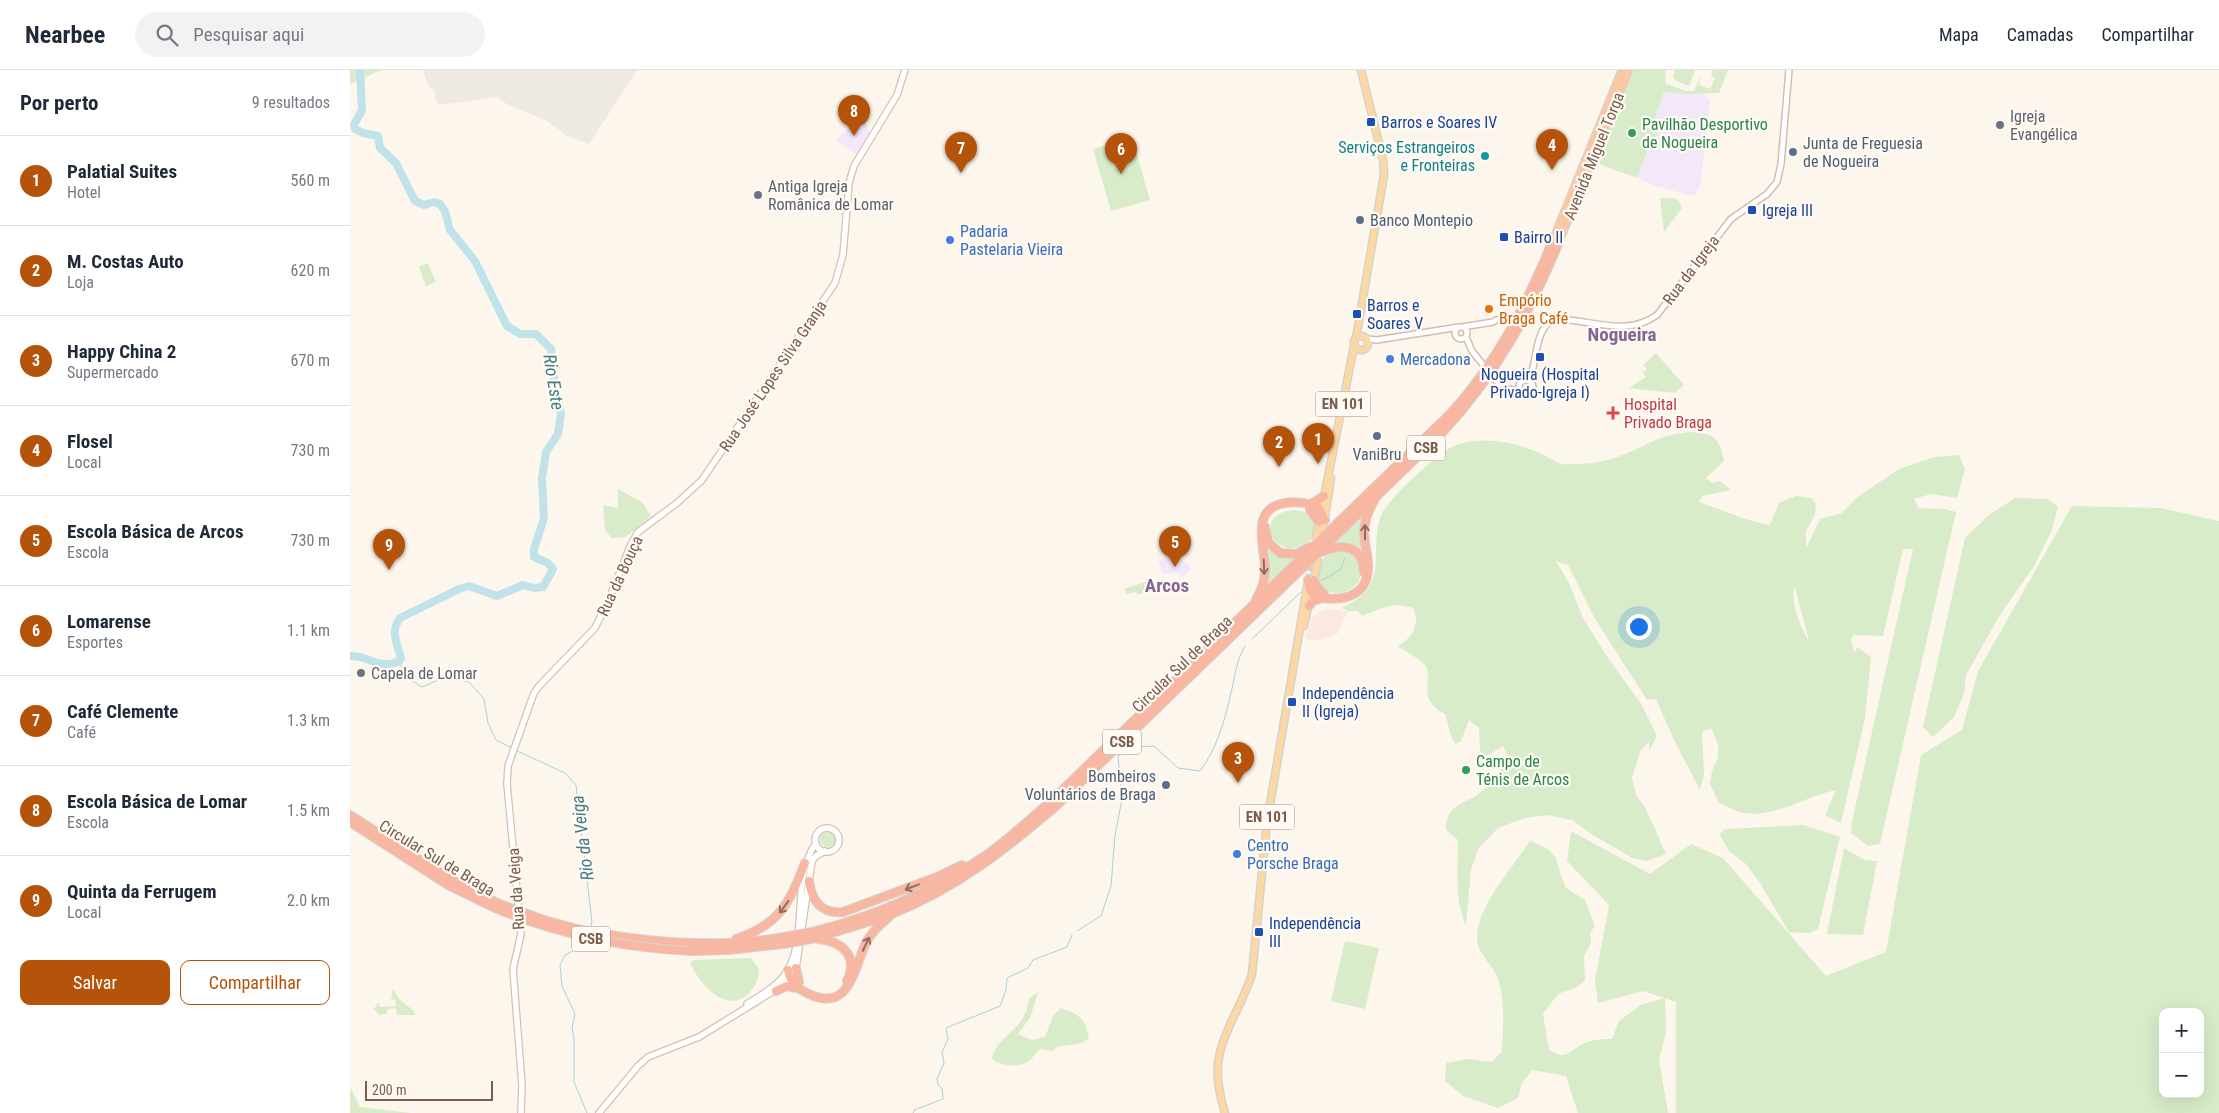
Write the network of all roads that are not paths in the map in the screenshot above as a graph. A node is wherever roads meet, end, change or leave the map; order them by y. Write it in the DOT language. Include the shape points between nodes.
graph roads {
  1 [pos="905,70"];
  2 [pos="1361,70"];
  3 [pos="1622,70"];
  4 [pos="1629,70"];
  5 [pos="1788,70"];
  6 [pos="1556,241"];
  7 [pos="1496,320"];
  8 [pos="1478,324"];
  9 [pos="1460,327"];
  10 [pos="1438,330"];
  11 [pos="1467,336"];
  12 [pos="1458,338"];
  13 [pos="1363,339"];
  14 [pos="1354,346"];
  15 [pos="1360,350"];
  16 [pos="1472,350"];
  17 [pos="1351,360"];
  18 [pos="1484,366"];
  19 [pos="1493,378"];
  20 [pos="1529,381"];
  21 [pos="1520,390"];
  22 [pos="1332,464"];
  23 [pos="1378,495"];
  24 [pos="1324,496"];
  25 [pos="684,498"];
  26 [pos="1310,507"];
  27 [pos="1324,508"];
  28 [pos="1322,524"];
  29 [pos="1317,539"];
  30 [pos="1318,557"];
  31 [pos="1311,580"];
  32 [pos="1308,595"];
  33 [pos="1323,596"];
  34 [pos="1253,605"];
  35 [pos="1309,606"];
  36 [pos="1247,616"];
  37 [pos="1298,644"];
  38 [pos="508,766"];
  39 [pos="350,815"];
  40 [pos="350,822"];
  41 [pos="1018,834"];
  42 [pos="816,843"];
  43 [pos="825,851"];
  44 [pos="805,863"];
  45 [pos="809,881"];
  46 [pos="496,906"];
  47 [pos="894,913"];
  48 [pos="811,935"];
  49 [pos="784,941"];
  50 [pos="727,943"];
  51 [pos="692,947"];
  52 [pos="789,973"];
  53 [pos="799,985"];
  54 [pos="776,991"];
  55 [pos="720,1024"];
  56 [pos="519,1113"];
  57 [pos="599,1113"];
  58 [pos="1225,1113"];
  1 -- 25 [label="main road, Rua José Lopes Silva Granja" via="893,102 858,159 850,183 845,244 835,283 710,470"];
  2 -- 13 [label="main road" via="1384,175 1358,325"];
  3 -- 6 [label="highway, Avenida Miguel Torga / CSB"];
  4 -- 6 [label="highway, Avenida Miguel Torga / CSB"];
  5 -- 20 [label="street, Rua da Igreja" via="1777,182 1731,219 1657,315 1642,324 1625,327 1562,319 1550,321 1540,334 1534,371"];
  6 -- 23 [label="highway, Circular Sul de Braga / CSB" via="1524,320 1479,390 1443,432"];
  6 -- 29 [label="highway, Circular Sul de Braga / CSB" via="1517,320 1473,388 1438,426"];
  7 -- 8 [label="street"];
  8 -- 9 [label="street"];
  8 -- 11 [label="street"];
  9 -- 10 [label="street"];
  9 -- 11 [label="street" via="1466,329"];
  9 -- 12 [label="street" via="1455,332"];
  10 -- 12 [label="street"];
  10 -- 13 [label="street" via="1376,340"];
  11 -- 12 [label="street"];
  11 -- 16 [label="street"];
  12 -- 16 [label="street"];
  13 -- 14 [label="main road"];
  13 -- 15 [label="main road" via="1366,348"];
  14 -- 15 [label="main road"];
  14 -- 17 [label="main road, EN 101"];
  15 -- 17 [label="main road"];
  16 -- 18 [label="street"];
  17 -- 22 [label="main road, EN 101"];
  19 -- 21 [label="street" via="1505,389"];
  20 -- 21 [label="street" via="1521,382"];
  20 -- 21 [label="street" via="1532,392 1525,394"];
  22 -- 24 [label="main road, EN 101"];
  22 -- 27 [label="main road, EN 101"];
  23 -- 30 [label="highway, Circular Sul de Braga / CSB"];
  33 -- 23 [label="highway, one-way" via="1348,598 1366,582 1365,522"];
  24 -- 26 [label="highway"];
  24 -- 27 [label="main road, EN 101"];
  25 -- 38 [label="main road, Rua da Bouça" via="638,532 594,628 539,686"];
  26 -- 27 [label="highway"];
  26 -- 28 [label="highway"];
  26 -- 29 [label="highway" via="1287,507 1275,512 1267,522 1266,538 1273,548 1285,555 1302,552"];
  26 -- 34 [label="highway, one-way" via="1284,503 1270,509 1265,516 1261,530 1264,578"];
  27 -- 28 [label="highway"];
  28 -- 29 [label="main road"];
  29 -- 34 [label="highway, Circular Sul de Braga / CSB"];
  30 -- 31 [label="main road"];
  30 -- 33 [label="highway" via="1336,546 1348,548 1359,556 1364,567 1361,582 1353,591"];
  30 -- 36 [label="highway, Circular Sul de Braga / CSB"];
  31 -- 32 [label="highway"];
  31 -- 33 [label="highway"];
  32 -- 33 [label="highway"];
  32 -- 35 [label="main road, EN 101"];
  32 -- 37 [label="main road, EN 101"];
  33 -- 35 [label="highway"];
  34 -- 36 [label="highway, Circular Sul de Braga / CSB"];
  35 -- 37 [label="main road, EN 101"];
  36 -- 41 [label="highway, Circular Sul de Braga / CSB"];
  37 -- 58 [label="main road, EN 101" via="1266,822 1247,991 1220,1053 1219,1083"];
  38 -- 56 [label="main road, Rua da Veiga" via="521,934 513,969 522,1101"];
  39 -- 46 [label="highway, Circular Sul de Braga / CSB"];
  40 -- 46 [label="highway, Circular Sul de Braga / CSB" via="448,885"];
  41 -- 45 [label="highway, one-way" via="1010,833 937,877 848,911 832,913 822,908 812,896"];
  41 -- 47 [label="highway, Circular Sul de Braga / CSB" via="964,878"];
  41 -- 48 [label="highway, Circular Sul de Braga / CSB" via="917,895"];
  42 -- 43 [label="main road"];
  42 -- 43 [label="main road" via="820,830 826,827 835,830 839,836 838,845"];
  42 -- 44 [label="main road"];
  43 -- 45 [label="main road" via="812,861"];
  44 -- 50 [label="highway, one-way" via="793,894 777,917 757,932"];
  44 -- 52 [label="main road"];
  45 -- 52 [label="main road"];
  46 -- 51 [label="highway, Circular Sul de Braga / CSB, bridge" via="546,927 596,940 641,947"];
  47 -- 48 [label="highway, Circular Sul de Braga / CSB"];
  53 -- 47 [label="highway, one-way" via="812,996 824,998 846,990 853,980 867,940"];
  48 -- 49 [label="highway, Circular Sul de Braga / CSB, bridge"];
  48 -- 53 [label="highway" via="840,944 849,956 851,971 844,985 830,993 812,991"];
  49 -- 50 [label="highway, Circular Sul de Braga / CSB"];
  49 -- 51 [label="highway, Circular Sul de Braga / CSB" via="743,949"];
  50 -- 51 [label="highway, Circular Sul de Braga / CSB"];
  52 -- 53 [label="highway" via="793,984"];
  52 -- 54 [label="main road"];
  52 -- 55 [label="main road"];
  53 -- 54 [label="highway"];
  54 -- 55 [label="main road"];
  55 -- 57 [label="main road" via="699,1038 648,1057"];
}
